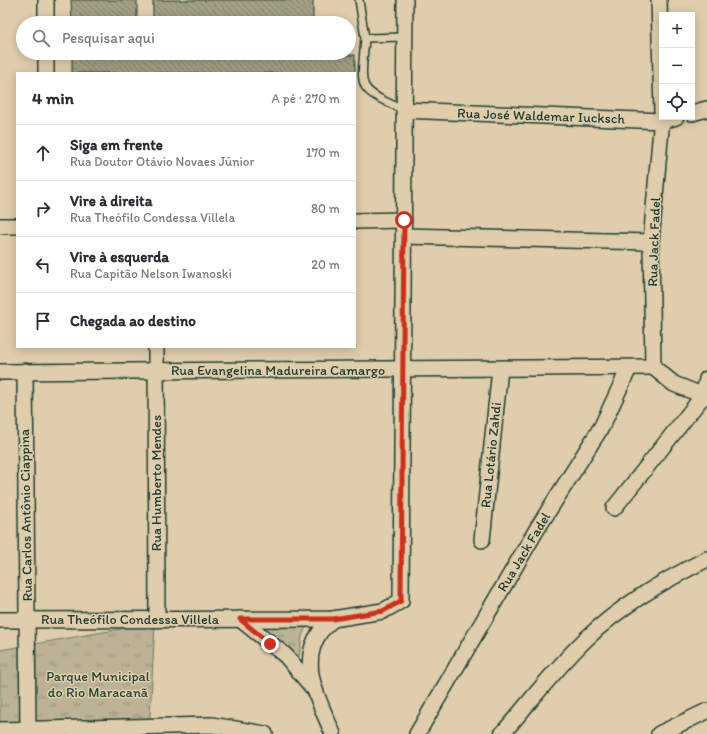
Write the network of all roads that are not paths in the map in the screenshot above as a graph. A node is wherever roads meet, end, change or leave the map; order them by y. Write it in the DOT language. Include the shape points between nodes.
graph roads {
  1 [pos="46,0"];
  2 [pos="359,0"];
  3 [pos="405,0"];
  4 [pos="659,0"];
  5 [pos="46,16"];
  6 [pos="405,37"];
  7 [pos="365,38"];
  8 [pos="46,60"];
  9 [pos="46,72"];
  10 [pos="664,84"];
  11 [pos="707,109"];
  12 [pos="404,110"];
  13 [pos="695,112"];
  14 [pos="659,117"];
  15 [pos="666,120"];
  16 [pos="404,220"];
  17 [pos="356,221"];
  18 [pos="0,226"];
  19 [pos="16,226"];
  20 [pos="404,236"];
  21 [pos="651,242"];
  22 [pos="156,348"];
  23 [pos="629,368"];
  24 [pos="653,368"];
  25 [pos="500,369"];
  26 [pos="156,370"];
  27 [pos="403,370"];
  28 [pos="25,371"];
  29 [pos="0,372"];
  30 [pos="707,379"];
  31 [pos="705,397"];
  32 [pos="614,508"];
  33 [pos="482,540"];
  34 [pos="707,559"];
  35 [pos="157,619"];
  36 [pos="240,619"];
  37 [pos="333,619"];
  38 [pos="0,620"];
  39 [pos="27,620"];
  40 [pos="316,693"];
  41 [pos="707,711"];
  42 [pos="0,730"];
  43 [pos="28,730"];
  44 [pos="265,734"];
  45 [pos="333,734"];
  46 [pos="416,734"];
  47 [pos="502,734"];
  48 [pos="659,734"];
  1 -- 5 [label="street"];
  2 -- 7 [label="lane"];
  3 -- 6 [label="street"];
  4 -- 10 [label="street, Rua Jack Fadel"];
  6 -- 7 [label="lane"];
  6 -- 12 [label="street"];
  7 -- 12 [label="lane" via="362,79 365,87 373,96"];
  8 -- 9 [label="street"];
  11 -- 13 [label="street"];
  12 -- 14 [label="street, Rua José Waldemar Iucksch"];
  12 -- 16 [label="street"];
  15 -- 21 [label="street, Rua Jack Fadel"];
  16 -- 17 [label="street"];
  16 -- 20 [label="street"];
  18 -- 19 [label="street"];
  20 -- 21 [label="street"];
  20 -- 27 [label="street"];
  21 -- 24 [label="street, Rua Jack Fadel"];
  22 -- 26 [label="street, Rua Humberto Mendes"];
  23 -- 24 [label="street, Rua Evangelina Madureira Camargo"];
  23 -- 25 [label="street, Rua Evangelina Madureira Camargo"];
  23 -- 46 [label="street, Rua Jack Fadel" via="602,426 537,529"];
  24 -- 31 [label="street" via="674,384"];
  25 -- 27 [label="street, Rua Evangelina Madureira Camargo"];
  25 -- 33 [label="street, Rua Lotário Zahdi"];
  26 -- 27 [label="street, Rua Evangelina Madureira Camargo"];
  26 -- 28 [label="street, Rua Evangelina Madureira Camargo"];
  26 -- 35 [label="street, Rua Humberto Mendes"];
  27 -- 37 [label="street, Rua Theófilo Condessa Villela" via="401,601 383,611"];
  28 -- 29 [label="street, Rua Evangelina Madureira Camargo"];
  28 -- 39 [label="street, Rua Carlos Antônio Ciappina"];
  30 -- 31 [label="street"];
  31 -- 32 [label="street"];
  34 -- 47 [label="street" via="633,600 585,640"];
  35 -- 36 [label="street, Rua Theófilo Condessa Villela"];
  35 -- 39 [label="street, Rua Theófilo Condessa Villela"];
  36 -- 37 [label="street, Rua Theófilo Condessa Villela"];
  36 -- 40 [label="street" via="286,656"];
  37 -- 40 [label="street" via="320,632 310,657 311,677"];
  38 -- 39 [label="street, Rua Theófilo Condessa Villela"];
  39 -- 43 [label="street, Rua Carlos Antônio Ciappina"];
  40 -- 45 [label="street"];
  41 -- 48 [label="street"];
  42 -- 43 [label="street"];
  43 -- 44 [label="street" via="212,725"];
}
